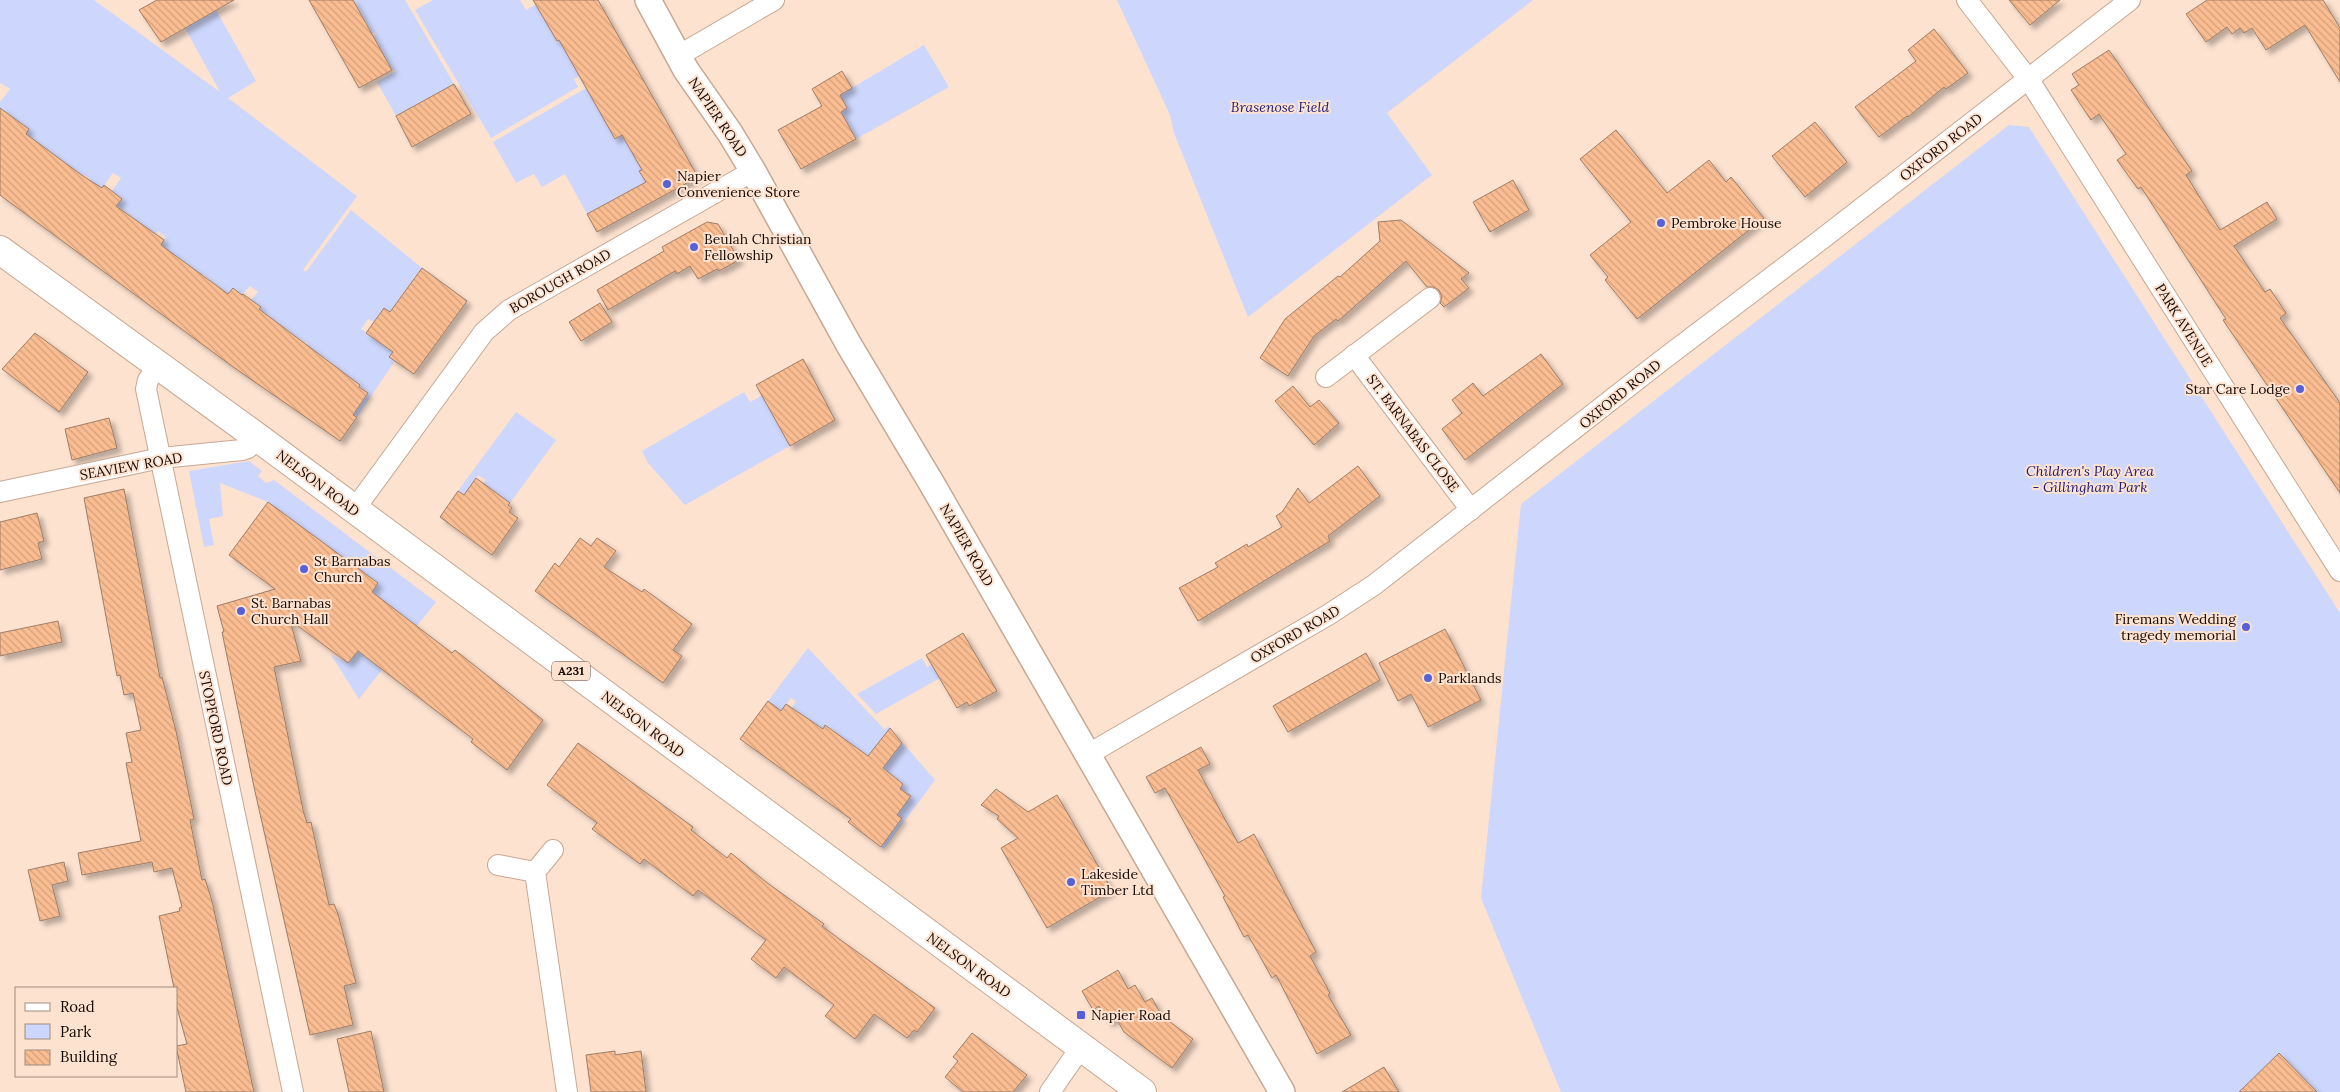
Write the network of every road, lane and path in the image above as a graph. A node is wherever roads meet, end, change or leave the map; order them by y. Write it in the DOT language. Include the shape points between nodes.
graph roads {
  1 [pos="648,0"];
  2 [pos="774,0"];
  3 [pos="1966,0"];
  4 [pos="2130,0"];
  5 [pos="678,56"];
  6 [pos="2029,80"];
  7 [pos="753,171"];
  8 [pos="0,250"];
  9 [pos="1430,298"];
  10 [pos="1354,355"];
  11 [pos="158,366"];
  12 [pos="1326,377"];
  13 [pos="257,437"];
  14 [pos="161,458"];
  15 [pos="0,492"];
  16 [pos="354,510"];
  17 [pos="1471,510"];
  18 [pos="2340,571"];
  19 [pos="1088,755"];
  20 [pos="553,850"];
  21 [pos="498,865"];
  22 [pos="535,872"];
  23 [pos="1081,1048"];
  24 [pos="293,1092"];
  25 [pos="567,1092"];
  26 [pos="1050,1092"];
  27 [pos="1142,1092"];
  28 [pos="1282,1092"];
  1 -- 5 [label="street, NAPIER ROAD"];
  2 -- 5 [label="street"];
  3 -- 6 [label="street, PARK AVENUE"];
  4 -- 6 [label="street, OXFORD ROAD"];
  5 -- 7 [label="street, NAPIER ROAD"];
  6 -- 17 [label="street, OXFORD ROAD" via="1660,361"];
  6 -- 18 [label="street, PARK AVENUE"];
  7 -- 16 [label="street, BOROUGH ROAD" via="509,310 484,332"];
  7 -- 19 [label="street, NAPIER ROAD" via="849,345"];
  8 -- 11 [label="main road, NELSON ROAD / A231"];
  9 -- 10 [label="street"];
  10 -- 12 [label="street"];
  10 -- 17 [label="street, ST. BARNABAS CLOSE"];
  11 -- 13 [label="main road, NELSON ROAD / A231"];
  11 -- 14 [label="street, STOPFORD ROAD" via="146,389"];
  13 -- 14 [label="street, SEAVIEW ROAD" via="242,450"];
  13 -- 16 [label="main road, NELSON ROAD / A231"];
  14 -- 15 [label="street, SEAVIEW ROAD"];
  14 -- 24 [label="street, STOPFORD ROAD"];
  16 -- 23 [label="main road, NELSON ROAD / A231"];
  17 -- 19 [label="street, OXFORD ROAD" via="1358,597"];
  19 -- 28 [label="street, NAPIER ROAD"];
  20 -- 22 [label="street"];
  21 -- 22 [label="street"];
  22 -- 25 [label="street"];
  23 -- 26 [label="street"];
  23 -- 27 [label="main road, NELSON ROAD / A231"];
}
